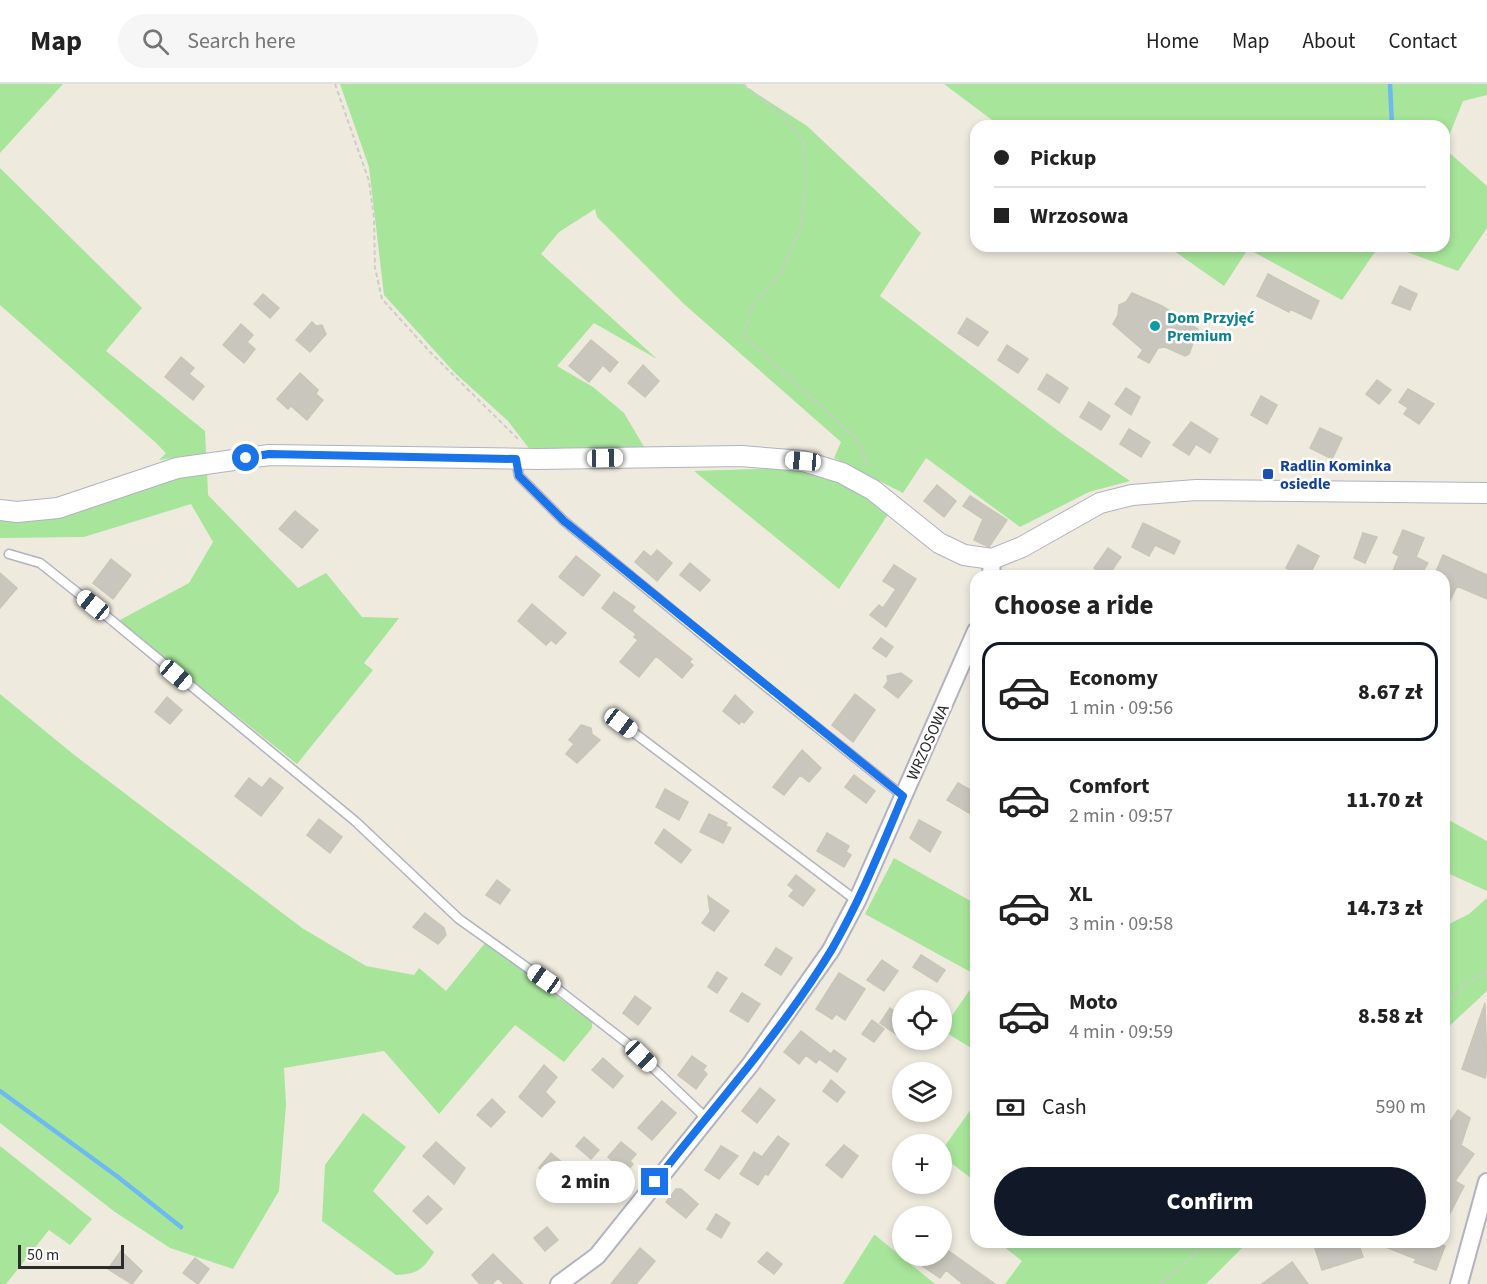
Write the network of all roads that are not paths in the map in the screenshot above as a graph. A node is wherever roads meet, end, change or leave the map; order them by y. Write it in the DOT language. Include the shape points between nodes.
graph roads {
  1 [pos="516,459"];
  2 [pos="1487,493"];
  3 [pos="0,510"];
  4 [pos="9,554"];
  5 [pos="992,568"];
  6 [pos="970,645"];
  7 [pos="621,723"];
  8 [pos="903,796"];
  9 [pos="857,901"];
  10 [pos="707,1119"];
  11 [pos="1487,1182"];
  12 [pos="559,1284"];
  13 [pos="1459,1284"];
  1 -- 3 [label="street" via="269,454 177,468 58,508 17,513"];
  1 -- 5 [label="street" via="741,456 803,461 842,473 873,490 939,543"];
  1 -- 8 [label="lane" via="519,476 564,521"];
  2 -- 5 [label="street" via="1196,490 1132,495 1100,503"];
  4 -- 10 [label="lane" via="40,563 84,598 355,821 459,920 627,1042"];
  6 -- 8 [label="street, WRZOSOWA"];
  7 -- 9 [label="lane"];
  8 -- 9 [label="street, WRZOSOWA"];
  9 -- 10 [label="street, WRZOSOWA" via="831,950"];
  10 -- 12 [label="street, WRZOSOWA" via="597,1256"];
  11 -- 13 [label="street"];
}
